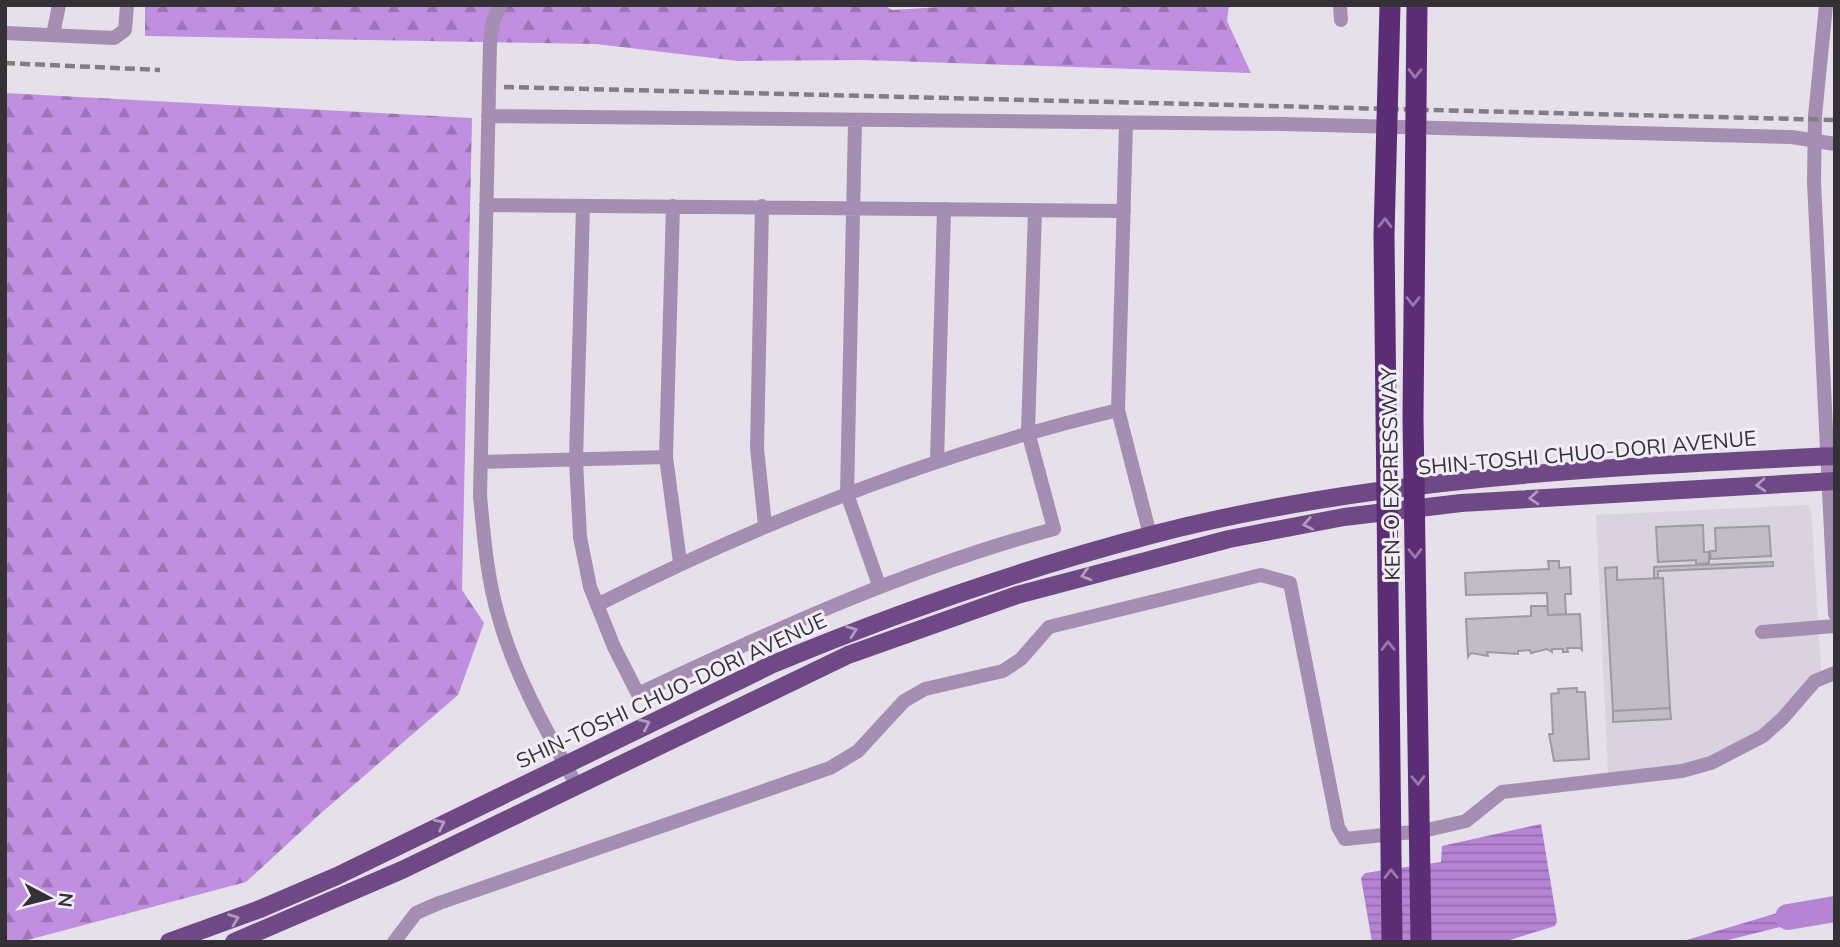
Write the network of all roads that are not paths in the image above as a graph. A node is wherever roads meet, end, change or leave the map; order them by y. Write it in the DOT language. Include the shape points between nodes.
graph roads {
  1 [pos="59,5"];
  2 [pos="127,5"];
  3 [pos="500,5"];
  4 [pos="1390,5"];
  5 [pos="1417,5"];
  6 [pos="1826,5"];
  7 [pos="5,33"];
  8 [pos="53,35"];
  9 [pos="488,116"];
  10 [pos="855,122"];
  11 [pos="1126,124"];
  12 [pos="1814,141"];
  13 [pos="1835,144"];
  14 [pos="486,205"];
  15 [pos="583,206"];
  16 [pos="673,206"];
  17 [pos="762,206"];
  18 [pos="853,208"];
  19 [pos="944,209"];
  20 [pos="1035,211"];
  21 [pos="1124,211"];
  22 [pos="1118,410"];
  23 [pos="1028,432"];
  24 [pos="1831,456"];
  25 [pos="666,457"];
  26 [pos="576,460"];
  27 [pos="937,461"];
  28 [pos="481,463"];
  29 [pos="1832,481"];
  30 [pos="847,494"];
  31 [pos="765,525"];
  32 [pos="1150,536"];
  33 [pos="680,562"];
  34 [pos="879,585"];
  35 [pos="597,605"];
  36 [pos="1835,614"];
  37 [pos="1835,626"];
  38 [pos="1762,632"];
  39 [pos="1835,673"];
  40 [pos="565,763"];
  41 [pos="576,784"];
  42 [pos="169,942"];
  43 [pos="234,942"];
  44 [pos="394,942"];
  45 [pos="1392,942"];
  46 [pos="1421,942"];
  1 -- 8 [label="street"];
  2 -- 8 [label="street" via="125,30 114,38"];
  3 -- 9 [label="street" via="490,44"];
  45 -- 4 [label="highway, KEN-O EXPRESSWAY, one-way, bridge" via="1384,275"];
  5 -- 46 [label="highway, KEN-O EXPRESSWAY, one-way, bridge" via="1413,418"];
  6 -- 12 [label="street"];
  7 -- 8 [label="street"];
  9 -- 10 [label="street"];
  9 -- 14 [label="street"];
  10 -- 11 [label="street"];
  10 -- 18 [label="street"];
  11 -- 12 [label="street" via="1283,124"];
  11 -- 21 [label="street"];
  12 -- 13 [label="street"];
  12 -- 24 [label="street"];
  14 -- 15 [label="street"];
  14 -- 28 [label="street"];
  15 -- 16 [label="street"];
  15 -- 26 [label="street"];
  16 -- 17 [label="street"];
  16 -- 25 [label="street"];
  17 -- 18 [label="street"];
  17 -- 31 [label="street" via="757,448"];
  18 -- 19 [label="street"];
  18 -- 30 [label="street"];
  19 -- 20 [label="street"];
  19 -- 27 [label="street"];
  20 -- 21 [label="street"];
  20 -- 23 [label="street"];
  21 -- 22 [label="street"];
  22 -- 23 [label="street"];
  22 -- 32 [label="street"];
  23 -- 27 [label="street"];
  23 -- 34 [label="street" via="1055,529"];
  24 -- 29 [label="street"];
  24 -- 32 [label="main road, SHIN-TOSHI CHUO-DORI AVENUE" via="1464,482 1337,498"];
  25 -- 26 [label="street"];
  25 -- 33 [label="street"];
  26 -- 28 [label="street"];
  26 -- 35 [label="street" via="580,537"];
  27 -- 30 [label="street"];
  28 -- 40 [label="street" via="487,566 499,619"];
  29 -- 36 [label="street"];
  29 -- 41 [label="main road, SHIN-TOSHI CHUO-DORI AVENUE, one-way" via="1461,503 1344,517 1140,560 1017,594 848,655"];
  30 -- 31 [label="street"];
  30 -- 34 [label="street"];
  31 -- 33 [label="street"];
  40 -- 32 [label="main road, SHIN-TOSHI CHUO-DORI AVENUE, one-way" via="846,634 1014,575"];
  33 -- 35 [label="street"];
  34 -- 35 [label="street" via="638,694"];
  37 -- 38 [label="street"];
  39 -- 44 [label="street" via="1815,681 1763,736 1711,763 1682,771 1502,792 1466,821 1423,831 1345,839 1338,827 1290,583 1261,575 1049,627 1021,659 1003,671 925,689 904,701 858,751 830,768 439,903 416,913"];
  40 -- 41 [label="street"];
  42 -- 40 [label="main road, SHIN-TOSHI CHUO-DORI AVENUE, one-way" via="337,876"];
  41 -- 43 [label="main road, SHIN-TOSHI CHUO-DORI AVENUE" via="380,880"];
}
